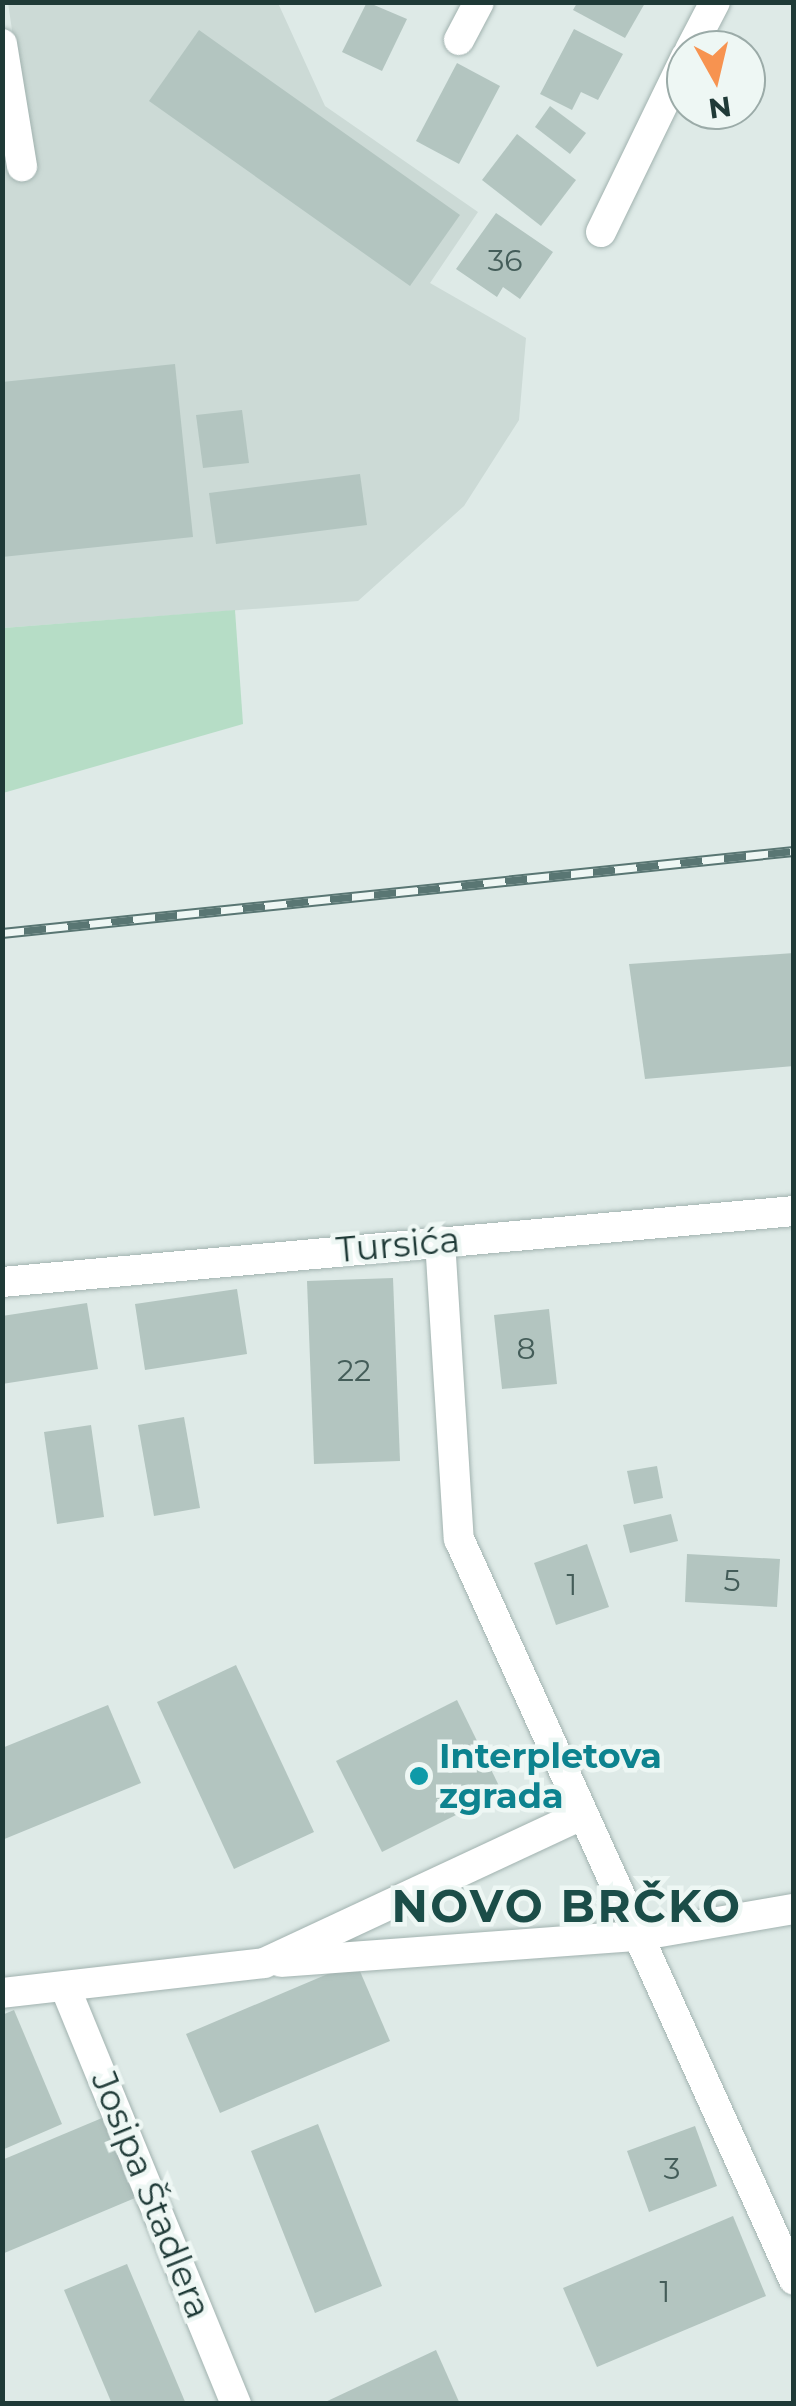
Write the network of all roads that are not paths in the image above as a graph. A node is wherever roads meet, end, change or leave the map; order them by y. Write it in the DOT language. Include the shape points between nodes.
graph roads {
  1 [pos="479,2"];
  2 [pos="715,2"];
  3 [pos="700,30"];
  4 [pos="458,40"];
  5 [pos="2,44"];
  6 [pos="666,99"];
  7 [pos="22,166"];
  8 [pos="601,232"];
  9 [pos="794,1211"];
  10 [pos="440,1241"];
  11 [pos="2,1282"];
  12 [pos="582,1815"];
  13 [pos="794,1909"];
  14 [pos="637,1936"];
  15 [pos="264,1963"];
  16 [pos="66,1987"];
  17 [pos="2,1993"];
  18 [pos="794,2280"];
  19 [pos="236,2404"];
  1 -- 4 [label="street"];
  2 -- 3 [label="street"];
  5 -- 7 [label="street"];
  6 -- 8 [label="street"];
  9 -- 10 [label="street, Tursića"];
  10 -- 11 [label="street, Tursića"];
  10 -- 12 [label="street" via="459,1540"];
  12 -- 14 [label="street"];
  12 -- 15 [label="street"];
  13 -- 14 [label="street"];
  14 -- 15 [label="street"];
  14 -- 18 [label="street"];
  15 -- 16 [label="street"];
  16 -- 17 [label="street"];
  16 -- 19 [label="street, Josipa Štadlera"];
}
